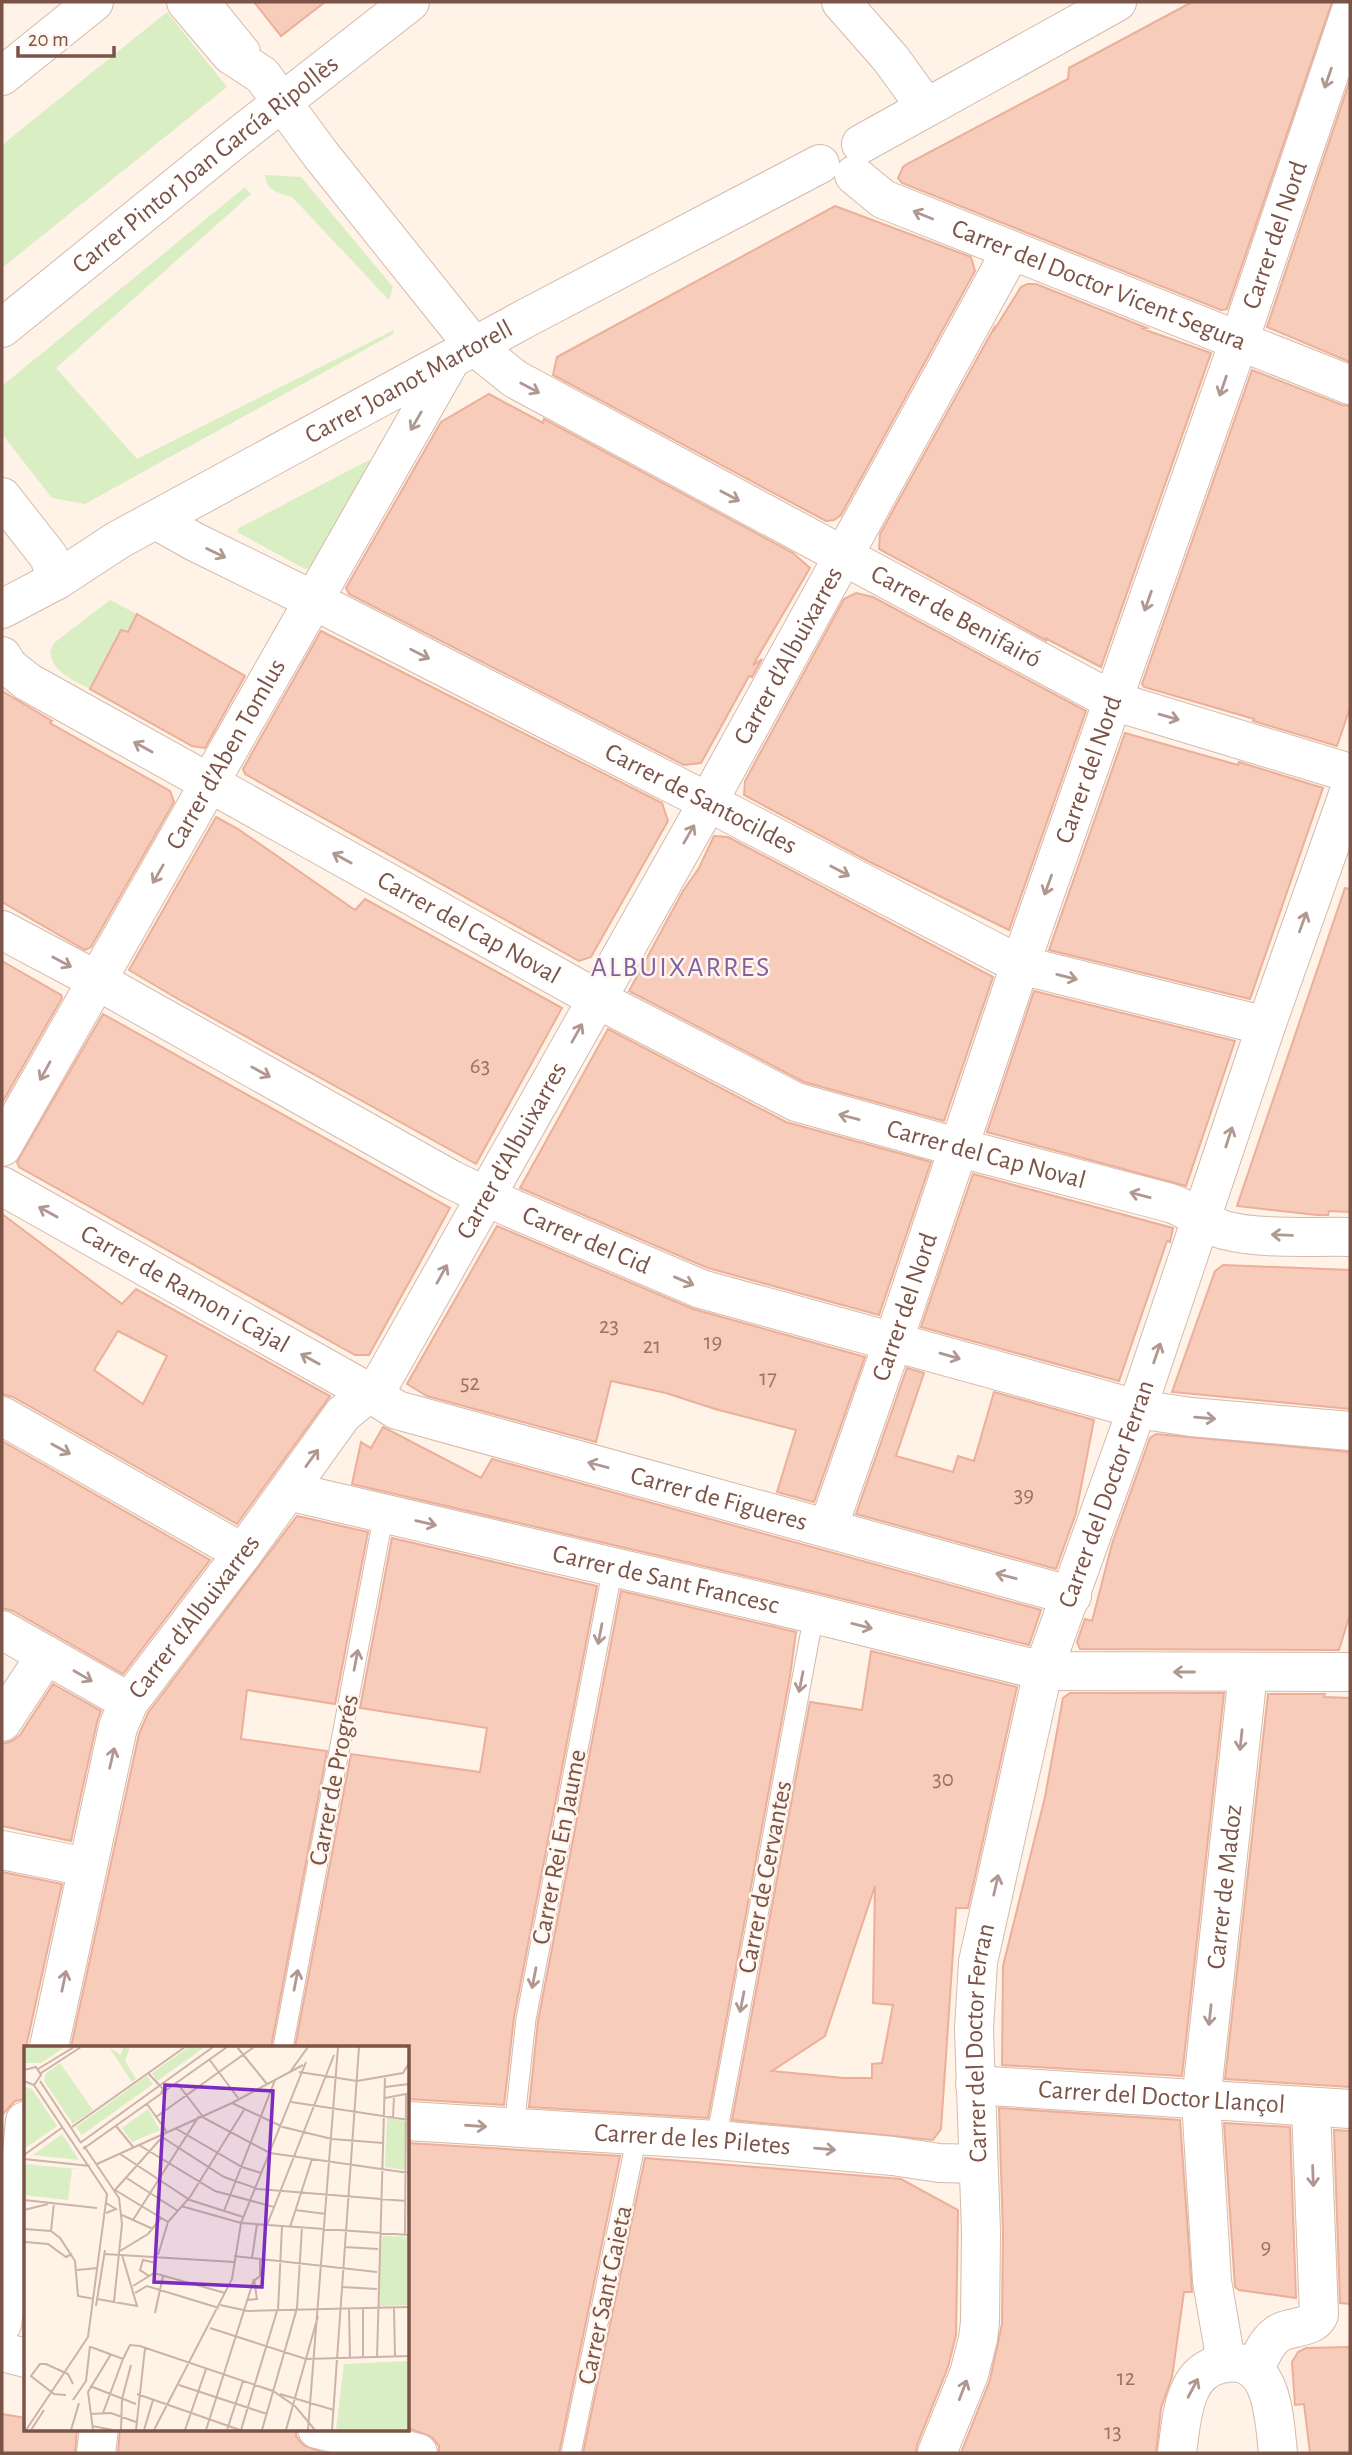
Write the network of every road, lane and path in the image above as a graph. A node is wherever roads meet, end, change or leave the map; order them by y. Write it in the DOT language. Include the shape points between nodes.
graph roads {
  1 [pos="94,2"];
  2 [pos="186,2"];
  3 [pos="212,2"];
  4 [pos="410,2"];
  5 [pos="841,2"];
  6 [pos="1117,2"];
  7 [pos="1350,13"];
  8 [pos="2,76"];
  9 [pos="273,88"];
  10 [pos="925,106"];
  11 [pos="845,161"];
  12 [pos="1011,251"];
  13 [pos="2,328"];
  14 [pos="1239,341"];
  15 [pos="463,354"];
  16 [pos="1350,385"];
  17 [pos="2,497"];
  18 [pos="156,520"];
  19 [pos="844,558"];
  20 [pos="57,580"];
  21 [pos="315,601"];
  22 [pos="2,609"];
  23 [pos="2,645"];
  24 [pos="2,656"];
  25 [pos="1114,701"];
  26 [pos="1350,773"];
  27 [pos="210,785"];
  28 [pos="1350,789"];
  29 [pos="708,802"];
  30 [pos="2,930"];
  31 [pos="1020,965"];
  32 [pos="96,980"];
  33 [pos="597,999"];
  34 [pos="1266,1026"];
  35 [pos="2,1147"];
  36 [pos="960,1148"];
  37 [pos="2,1186"];
  38 [pos="486,1196"];
  39 [pos="1202,1220"];
  40 [pos="1350,1237"];
  41 [pos="894,1340"];
  42 [pos="370,1393"];
  43 [pos="1137,1409"];
  44 [pos="2,1416"];
  45 [pos="1350,1431"];
  46 [pos="288,1491"];
  47 [pos="384,1513"];
  48 [pos="828,1528"];
  49 [pos="243,1553"];
  50 [pos="613,1567"];
  51 [pos="1072,1596"];
  52 [pos="814,1615"];
  53 [pos="2,1630"];
  54 [pos="46,1655"];
  55 [pos="1044,1671"];
  56 [pos="1248,1672"];
  57 [pos="1350,1672"];
  58 [pos="129,1702"];
  59 [pos="2,1722"];
  60 [pos="2,1850"];
  61 [pos="88,1867"];
  62 [pos="49,2046"];
  63 [pos="283,2046"];
  64 [pos="975,2085"];
  65 [pos="1201,2101"];
  66 [pos="1311,2108"];
  67 [pos="1350,2109"];
  68 [pos="18,2121"];
  69 [pos="410,2121"];
  70 [pos="514,2128"];
  71 [pos="637,2136"];
  72 [pos="716,2140"];
  73 [pos="978,2164"];
  74 [pos="8,2221"];
  75 [pos="2,2324"];
  76 [pos="2,2352"];
  77 [pos="24,2358"];
  78 [pos="1240,2366"];
  79 [pos="99,2430"];
  80 [pos="321,2430"];
  81 [pos="96,2453"];
  82 [pos="417,2453"];
  83 [pos="571,2453"];
  84 [pos="937,2453"];
  85 [pos="1177,2453"];
  86 [pos="1278,2453"];
  1 -- 8 [label="street"];
  2 -- 9 [label="street" via="231,55"];
  3 -- 9 [label="lane" via="251,50"];
  4 -- 9 [label="street, Carrer Pintor Joan García Ripollès"];
  5 -- 10 [label="street"];
  6 -- 10 [label="street, Carrer Joanot Martorell"];
  7 -- 14 [label="street, Carrer del Nord, one-way"];
  9 -- 13 [label="street, Carrer Pintor Joan García Ripollès"];
  9 -- 15 [label="street, Carrer de Benifairó"];
  10 -- 11 [label="street, Carrer Joanot Martorell"];
  12 -- 11 [label="street, Carrer del Doctor Vicent Segura, one-way" via="883,198"];
  11 -- 15 [label="street, Carrer Joanot Martorell"];
  12 -- 14 [label="street, Carrer del Doctor Vicent Segura"];
  12 -- 19 [label="street, Carrer d'Albuixarres"];
  14 -- 16 [label="street, Carrer del Doctor Vicent Segura"];
  14 -- 25 [label="street, Carrer del Nord, one-way"];
  15 -- 18 [label="street, Carrer Joanot Martorell"];
  15 -- 19 [label="street, Carrer de Benifairó, one-way"];
  15 -- 21 [label="street, Carrer d'Aben Tomlus, one-way"];
  17 -- 20 [label="street" via="49,557"];
  18 -- 20 [label="street, Carrer Joanot Martorell"];
  18 -- 21 [label="street, Carrer de Santocildes, one-way"];
  19 -- 25 [label="street, Carrer de Benifairó"];
  19 -- 29 [label="street, Carrer d'Albuixarres"];
  20 -- 22 [label="street, Carrer Joanot Martorell"];
  20 -- 23 [label="street"];
  21 -- 27 [label="street, Carrer d'Aben Tomlus"];
  21 -- 29 [label="street, Carrer de Santocildes, one-way"];
  27 -- 24 [label="street, Carrer del Cap Noval, one-way" via="28,682"];
  25 -- 26 [label="street, Carrer de Benifairó, one-way"];
  25 -- 31 [label="street, Carrer del Nord, one-way"];
  27 -- 32 [label="street, Carrer d'Aben Tomlus, one-way"];
  33 -- 27 [label="street, Carrer del Cap Noval, one-way"];
  34 -- 28 [label="street, Carrer del Doctor Ferran, one-way"];
  29 -- 31 [label="street, Carrer de Santocildes, one-way"];
  33 -- 29 [label="street, Carrer d'Albuixarres, one-way"];
  30 -- 32 [label="street, Carrer del Cid, one-way"];
  31 -- 34 [label="street, Carrer de Santocildes, one-way"];
  31 -- 36 [label="street, Carrer del Nord"];
  32 -- 35 [label="street, Carrer d'Aben Tomlus, one-way"];
  32 -- 38 [label="street, Carrer del Cid, one-way"];
  36 -- 33 [label="street, Carrer del Cap Noval, one-way" via="796,1102"];
  38 -- 33 [label="street, Carrer d'Albuixarres, one-way"];
  39 -- 34 [label="street, Carrer del Doctor Ferran, one-way"];
  39 -- 36 [label="street, Carrer del Cap Noval, one-way" via="1170,1203"];
  36 -- 41 [label="street, Carrer del Nord"];
  42 -- 37 [label="street, Carrer de Ramon i Cajal, one-way"];
  38 -- 41 [label="street, Carrer del Cid, one-way" via="701,1289"];
  42 -- 38 [label="street, Carrer d'Albuixarres, one-way" via="387,1372"];
  40 -- 39 [label="street, Carrer del Cap Noval, one-way" via="1246,1234"];
  43 -- 39 [label="street, Carrer del Doctor Ferran, one-way"];
  41 -- 43 [label="street, Carrer del Cid, one-way"];
  41 -- 48 [label="street, Carrer del Nord"];
  46 -- 42 [label="street, Carrer d'Albuixarres, one-way" via="343,1414"];
  48 -- 42 [label="street, Carrer de Figueres, one-way" via="397,1410"];
  43 -- 45 [label="street, Carrer del Cid, one-way"];
  43 -- 51 [label="street, Carrer del Doctor Ferran"];
  44 -- 49 [label="street, one-way"];
  46 -- 47 [label="street, Carrer de Sant Francesc"];
  46 -- 49 [label="street, Carrer d'Albuixarres"];
  47 -- 50 [label="street, Carrer de Sant Francesc, one-way"];
  63 -- 47 [label="lane, Carrer de Progrés, one-way"];
  51 -- 48 [label="street, Carrer de Figueres, one-way"];
  49 -- 58 [label="street, Carrer d'Albuixarres"];
  50 -- 52 [label="street, Carrer de Sant Francesc"];
  50 -- 70 [label="lane, Carrer Rei En Jaume, one-way" via="526,2019"];
  51 -- 55 [label="street, Carrer del Doctor Ferran"];
  52 -- 55 [label="street, Carrer de Sant Francesc, one-way"];
  52 -- 72 [label="lane, Carrer de Cervantes, one-way"];
  53 -- 54 [label="street"];
  54 -- 58 [label="street, one-way"];
  54 -- 59 [label="street"];
  56 -- 55 [label="street, Carrer de Sant Francesc, one-way"];
  64 -- 55 [label="street, Carrer del Doctor Ferran, one-way" via="978,1962"];
  56 -- 57 [label="street, Carrer de Sant Francesc"];
  56 -- 65 [label="street, Carrer de Madoz, one-way"];
  61 -- 58 [label="street, Carrer d'Albuixarres, one-way" via="118,1727"];
  60 -- 61 [label="street"];
  62 -- 61 [label="street, Carrer d'Albuixarres, one-way"];
  64 -- 65 [label="street, Carrer del Doctor Llançol"];
  64 -- 73 [label="street, Carrer del Doctor Ferran"];
  65 -- 66 [label="street, Carrer del Doctor Llançol"];
  65 -- 78 [label="street, Carrer de Madoz" via="1212,2281"];
  66 -- 67 [label="street, Carrer del Doctor Llançol"];
  66 -- 78 [label="street, one-way" via="1319,2315 1311,2324 1275,2335"];
  68 -- 74 [label="street"];
  69 -- 70 [label="street, Carrer de les Piletes, one-way"];
  70 -- 71 [label="street, Carrer de les Piletes"];
  71 -- 72 [label="street, Carrer de les Piletes"];
  71 -- 83 [label="lane, Carrer Sant Gaieta"];
  72 -- 73 [label="street, Carrer de les Piletes, one-way"];
  84 -- 73 [label="street, Carrer del Doctor Ferran, one-way" via="978,2339"];
  74 -- 75 [label="street" via="7,2299"];
  76 -- 77 [label="street"];
  85 -- 78 [label="street, one-way" via="1190,2390 1205,2370"];
  78 -- 86 [label="street, Carrer de Madoz" via="1261,2377 1269,2393"];
  79 -- 81 [label="street"];
  80 -- 82 [label="street"];
}
